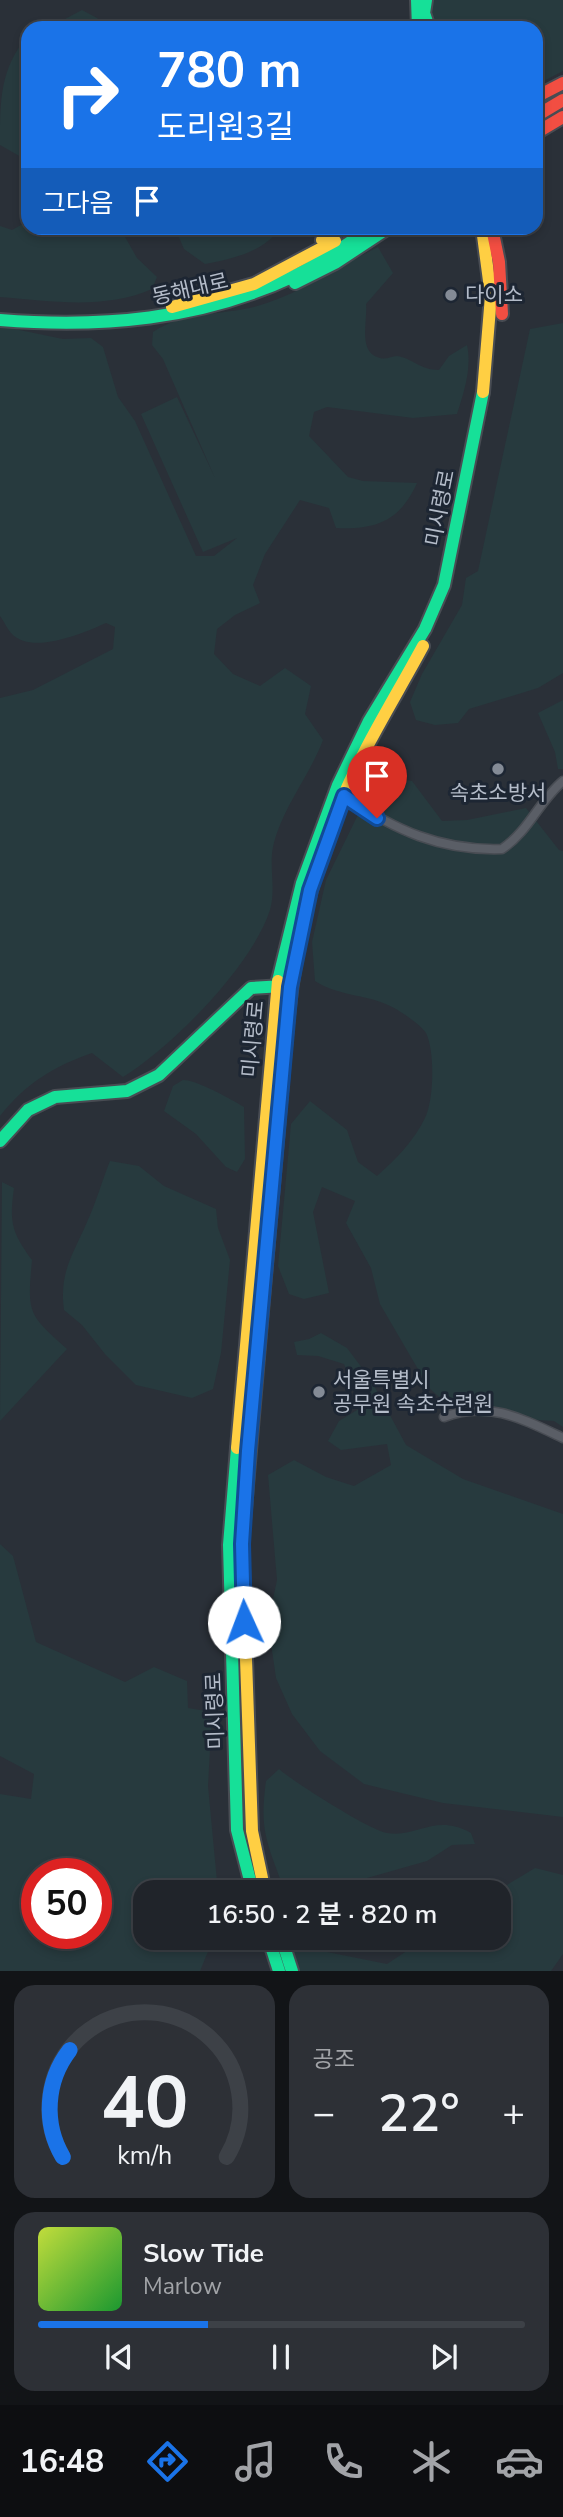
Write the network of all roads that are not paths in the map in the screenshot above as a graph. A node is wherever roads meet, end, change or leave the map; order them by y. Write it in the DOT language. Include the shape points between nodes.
graph roads {
  1 [pos="416,0"];
  2 [pos="426,0"];
  3 [pos="418,21"];
  4 [pos="427,21"];
  5 [pos="563,83"];
  6 [pos="543,93"];
  7 [pos="563,95"];
  8 [pos="563,100"];
  9 [pos="543,105"];
  10 [pos="543,112"];
  11 [pos="563,117"];
  12 [pos="543,129"];
  13 [pos="331,235"];
  14 [pos="344,235"];
  15 [pos="360,235"];
  16 [pos="377,235"];
  17 [pos="483,235"];
  18 [pos="493,235"];
  19 [pos="234,295"];
  20 [pos="0,314"];
  21 [pos="0,320"];
  22 [pos="563,781"];
  23 [pos="344,796"];
  24 [pos="284,986"];
  25 [pos="0,1141"];
  26 [pos="444,1417"];
  27 [pos="563,1438"];
  28 [pos="250,1880"];
  29 [pos="262,1880"];
  30 [pos="272,1950"];
  31 [pos="285,1950"];
  32 [pos="279,1971"];
  33 [pos="292,1971"];
  1 -- 3 [label="main road"];
  2 -- 4 [label="main road"];
  5 -- 6 [label="main road"];
  7 -- 9 [label="main road"];
  8 -- 10 [label="main road"];
  11 -- 12 [label="main road"];
  13 -- 19 [label="main road"];
  14 -- 19 [label="main road, 동해대로"];
  15 -- 19 [label="main road, 동해대로" via="294,276"];
  16 -- 19 [label="main road" via="307,278 266,295"];
  17 -- 24 [label="main road, 미시령로" via="492,283 493,330 445,581 426,625 355,748 318,828 295,903"];
  18 -- 23 [label="main road, 미시령로" via="502,314 454,576 441,612"];
  19 -- 20 [label="main road, 동해대로" via="104,316"];
  19 -- 21 [label="main road, 동해대로" via="187,313 130,322 61,325"];
  22 -- 23 [label="street" via="523,834 502,849 417,838"];
  23 -- 24 [label="main road, 미시령로" via="310,890"];
  24 -- 25 [label="main road" via="251,988 159,1075 127,1091 55,1097 29,1110"];
  24 -- 28 [label="main road, 미시령로" via="229,1545 237,1830"];
  24 -- 29 [label="main road, 미시령로" via="242,1544 252,1831"];
  26 -- 27 [label="street" via="466,1409 504,1413"];
  30 -- 32 [label="main road"];
  31 -- 33 [label="main road"];
}
